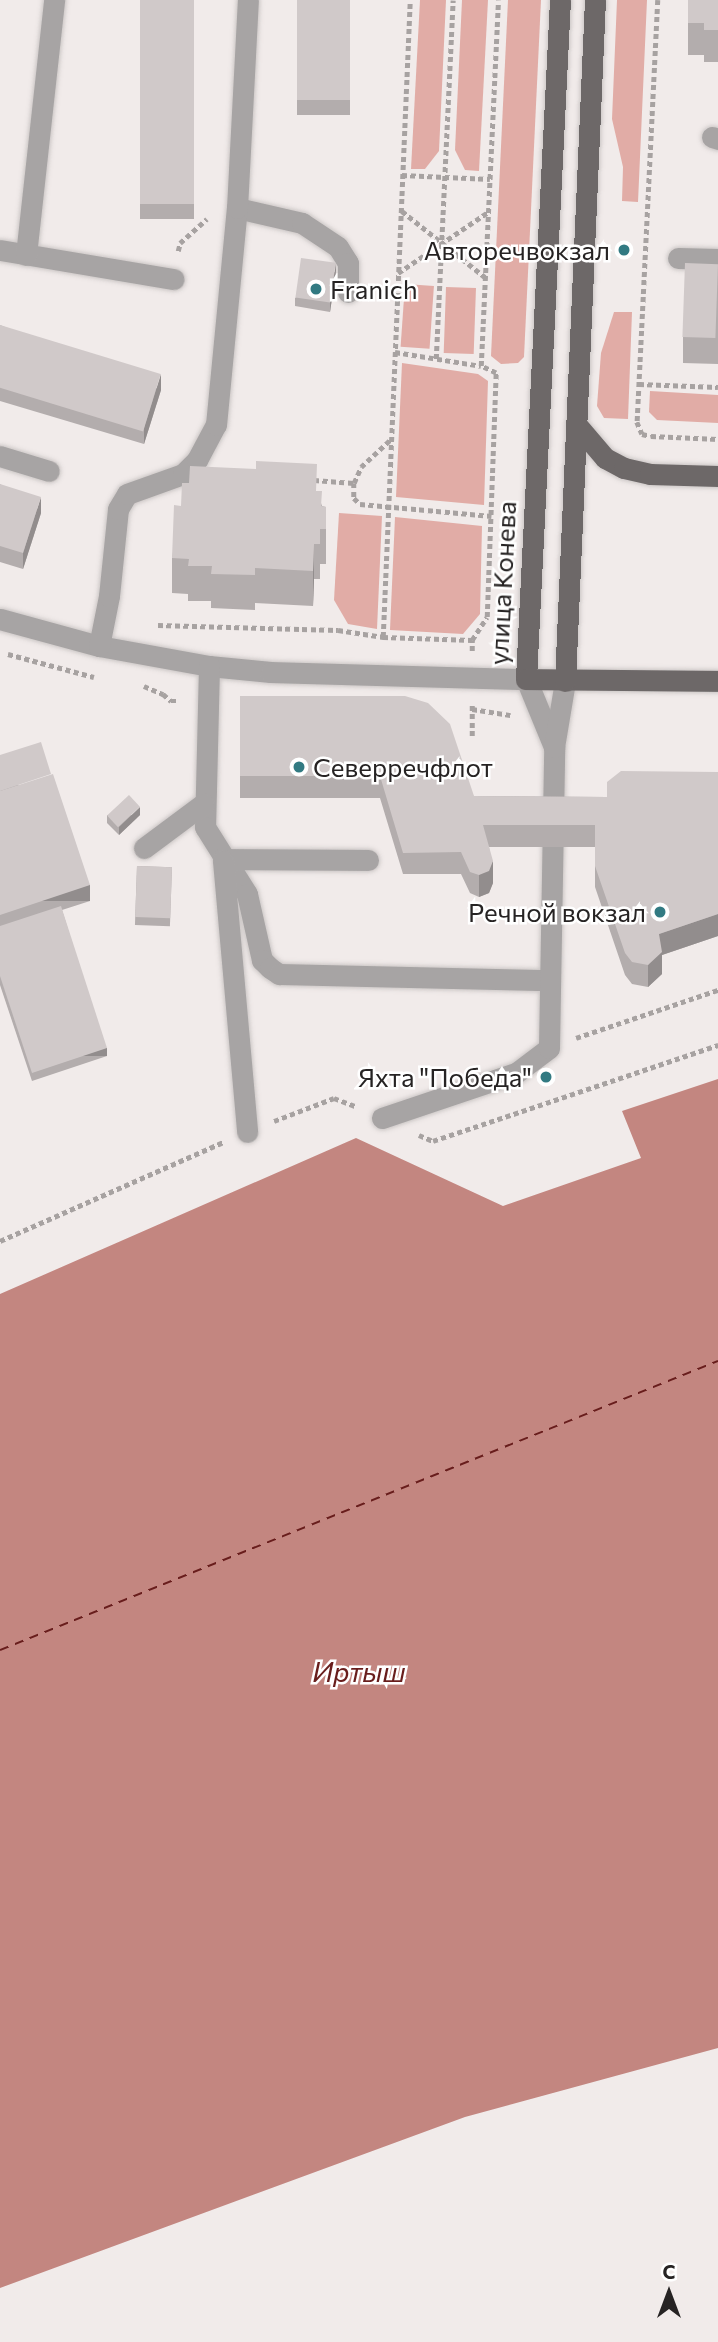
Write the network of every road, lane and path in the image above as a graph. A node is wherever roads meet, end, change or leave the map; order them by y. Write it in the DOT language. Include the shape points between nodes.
graph roads {
  1 [pos="54,0"];
  2 [pos="248,0"];
  3 [pos="410,0"];
  4 [pos="453,0"];
  5 [pos="498,0"];
  6 [pos="560,0"];
  7 [pos="595,0"];
  8 [pos="658,0"];
  9 [pos="402,174"];
  10 [pos="445,177"];
  11 [pos="490,179"];
  12 [pos="237,208"];
  13 [pos="401,210"];
  14 [pos="488,212"];
  15 [pos="442,243"];
  16 [pos="0,250"];
  17 [pos="26,255"];
  18 [pos="678,258"];
  19 [pos="718,259"];
  20 [pos="398,273"];
  21 [pos="485,278"];
  22 [pos="174,279"];
  23 [pos="348,292"];
  24 [pos="394,352"];
  25 [pos="436,359"];
  26 [pos="481,366"];
  27 [pos="639,384"];
  28 [pos="718,387"];
  29 [pos="576,424"];
  30 [pos="391,439"];
  31 [pos="718,439"];
  32 [pos="0,456"];
  33 [pos="49,471"];
  34 [pos="718,475"];
  35 [pos="303,479"];
  36 [pos="354,482"];
  37 [pos="388,506"];
  38 [pos="491,516"];
  39 [pos="105,617"];
  40 [pos="0,619"];
  41 [pos="383,637"];
  42 [pos="99,646"];
  43 [pos="0,652"];
  44 [pos="209,666"];
  45 [pos="106,679"];
  46 [pos="526,679"];
  47 [pos="565,681"];
  48 [pos="718,681"];
  49 [pos="133,684"];
  50 [pos="208,702"];
  51 [pos="458,709"];
  52 [pos="522,722"];
  53 [pos="554,747"];
  54 [pos="203,804"];
  55 [pos="144,848"];
  56 [pos="223,859"];
  57 [pos="368,860"];
  58 [pos="550,980"];
  59 [pos="718,990"];
  60 [pos="549,1048"];
  61 [pos="334,1098"];
  62 [pos="382,1118"];
  63 [pos="247,1132"];
  64 [pos="0,1241"];
  1 -- 17 [label="street"];
  2 -- 12 [label="street"];
  3 -- 9 [label="path"];
  4 -- 10 [label="path"];
  5 -- 11 [label="path"];
  6 -- 46 [label="main road, улица Конева"];
  7 -- 29 [label="main road"];
  8 -- 27 [label="path"];
  9 -- 10 [label="path"];
  9 -- 13 [label="path"];
  10 -- 11 [label="path"];
  10 -- 15 [label="path"];
  11 -- 14 [label="path"];
  12 -- 22 [label="path" via="209,217 180,243"];
  12 -- 23 [label="street" via="302,223 338,247 348,263"];
  12 -- 39 [label="street" via="216,425 197,460 183,474 127,494 117,509"];
  13 -- 15 [label="path"];
  13 -- 20 [label="path"];
  14 -- 15 [label="path"];
  14 -- 21 [label="path"];
  15 -- 20 [label="path"];
  15 -- 21 [label="path"];
  15 -- 25 [label="path"];
  16 -- 17 [label="street"];
  17 -- 22 [label="street"];
  18 -- 19 [label="street"];
  20 -- 24 [label="path"];
  21 -- 26 [label="path"];
  24 -- 25 [label="path"];
  24 -- 30 [label="path"];
  25 -- 26 [label="path"];
  26 -- 38 [label="path" via="496,373"];
  27 -- 28 [label="path"];
  27 -- 31 [label="path" via="637,422 642,434"];
  29 -- 34 [label="main road" via="605,458 624,468 650,474"];
  29 -- 47 [label="main road"];
  30 -- 36 [label="path" via="361,467"];
  30 -- 37 [label="path"];
  32 -- 33 [label="street"];
  35 -- 36 [label="path"];
  36 -- 37 [label="path" via="356,501"];
  37 -- 38 [label="path"];
  37 -- 41 [label="path"];
  38 -- 41 [label="path" via="487,617 472,640"];
  39 -- 41 [label="path" via="149,625 338,630"];
  39 -- 42 [label="street"];
  40 -- 42 [label="street, улица Конева"];
  42 -- 44 [label="street, улица Конева"];
  43 -- 45 [label="path"];
  44 -- 46 [label="street, улица Конева"];
  44 -- 50 [label="street"];
  46 -- 47 [label="main road"];
  46 -- 53 [label="street"];
  47 -- 48 [label="main road"];
  47 -- 53 [label="street"];
  49 -- 50 [label="path" via="154,689 171,701"];
  50 -- 54 [label="street"];
  51 -- 52 [label="path" via="494,711"];
  53 -- 58 [label="street"];
  54 -- 55 [label="street"];
  54 -- 56 [label="street" via="205,827"];
  56 -- 57 [label="street"];
  56 -- 58 [label="street" via="252,906 262,960 279,974"];
  56 -- 63 [label="street"];
  58 -- 60 [label="street"];
  59 -- 60 [label="path"];
  60 -- 62 [label="street" via="516,1073"];
  61 -- 63 [label="path"];
  63 -- 64 [label="path"];
}
